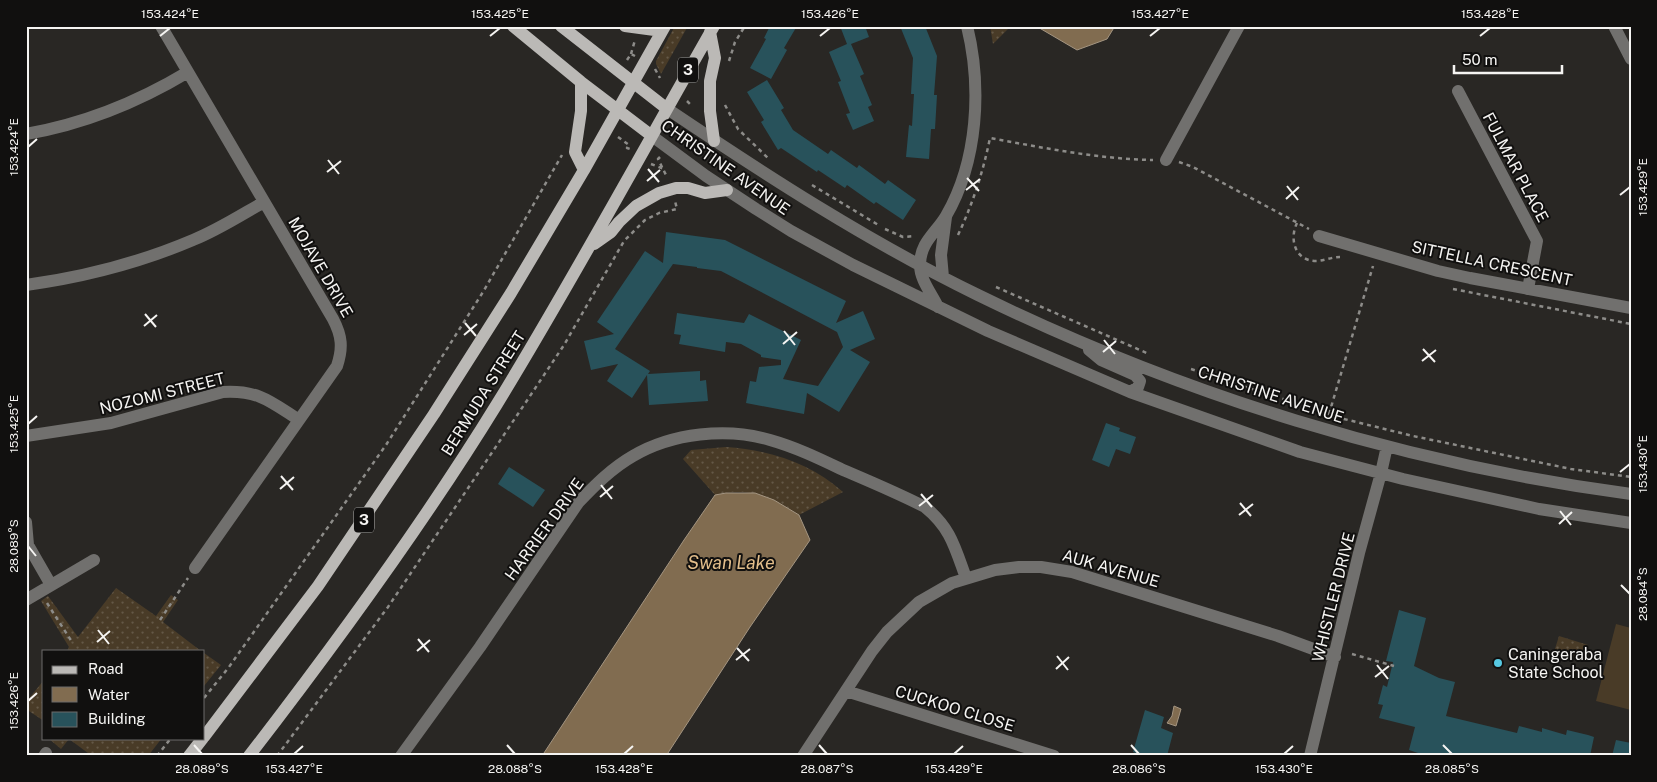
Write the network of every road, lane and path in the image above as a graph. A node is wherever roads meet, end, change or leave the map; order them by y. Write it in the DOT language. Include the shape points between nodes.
graph roads {
  1 [pos="162,26"];
  2 [pos="513,26"];
  3 [pos="561,26"];
  4 [pos="625,26"];
  5 [pos="745,26"];
  6 [pos="967,26"];
  7 [pos="1239,26"];
  8 [pos="1614,26"];
  9 [pos="664,28"];
  10 [pos="712,29"];
  11 [pos="635,39"];
  12 [pos="631,54"];
  13 [pos="636,56"];
  14 [pos="1631,59"];
  15 [pos="625,64"];
  16 [pos="728,67"];
  17 [pos="654,68"];
  18 [pos="188,72"];
  19 [pos="660,78"];
  20 [pos="581,82"];
  21 [pos="634,84"];
  22 [pos="1458,91"];
  23 [pos="724,100"];
  24 [pos="687,101"];
  25 [pos="666,108"];
  26 [pos="618,110"];
  27 [pos="682,119"];
  28 [pos="26,134"];
  29 [pos="652,136"];
  30 [pos="624,141"];
  31 [pos="714,141"];
  32 [pos="666,146"];
  33 [pos="632,151"];
  34 [pos="564,152"];
  35 [pos="1166,160"];
  36 [pos="650,163"];
  37 [pos="774,164"];
  38 [pos="664,169"];
  39 [pos="584,170"];
  40 [pos="669,182"];
  41 [pos="809,184"];
  42 [pos="727,190"];
  43 [pos="674,197"];
  44 [pos="264,202"];
  45 [pos="946,217"];
  46 [pos="917,235"];
  47 [pos="1319,236"];
  48 [pos="956,240"];
  49 [pos="590,246"];
  50 [pos="1378,253"];
  51 [pos="920,265"];
  52 [pos="943,277"];
  53 [pos="990,284"];
  54 [pos="26,285"];
  55 [pos="1528,289"];
  56 [pos="938,307"];
  57 [pos="1631,308"];
  58 [pos="1080,342"];
  59 [pos="1151,354"];
  60 [pos="1186,368"];
  61 [pos="1130,392"];
  62 [pos="1328,414"];
  63 [pos="299,420"];
  64 [pos="26,436"];
  65 [pos="1387,446"];
  66 [pos="1381,473"];
  67 [pos="1631,477"];
  68 [pos="1631,494"];
  69 [pos="26,522"];
  70 [pos="1631,523"];
  71 [pos="94,560"];
  72 [pos="195,568"];
  73 [pos="966,578"];
  74 [pos="45,588"];
  75 [pos="26,600"];
  76 [pos="160,620"];
  77 [pos="72,642"];
  78 [pos="1352,654"];
  79 [pos="1335,657"];
  80 [pos="1394,666"];
  81 [pos="846,691"];
  82 [pos="205,697"];
  83 [pos="205,735"];
  84 [pos="169,740"];
  85 [pos="201,740"];
  86 [pos="156,756"];
  87 [pos="189,756"];
  88 [pos="249,756"];
  89 [pos="277,756"];
  90 [pos="401,756"];
  91 [pos="803,756"];
  92 [pos="1054,756"];
  93 [pos="1310,756"];
  1 -- 18 [label="street, MOJAVE DRIVE"];
  2 -- 20 [label="main road, CHRISTINE AVENUE"];
  3 -- 21 [label="main road, CHRISTINE AVENUE"];
  4 -- 9 [label="main road"];
  5 -- 16 [label="path" via="735,42"];
  6 -- 45 [label="street" via="976,87 974,122 962,182"];
  7 -- 35 [label="street"];
  8 -- 14 [label="street"];
  9 -- 21 [label="main road, BERMUDA STREET / 3"];
  10 -- 25 [label="main road, BERMUDA STREET / 3"];
  10 -- 31 [label="main road" via="715,58 710,81 710,111"];
  11 -- 12 [label="path"];
  12 -- 13 [label="path"];
  12 -- 15 [label="path"];
  17 -- 19 [label="path"];
  18 -- 28 [label="street" via="149,94 100,115"];
  18 -- 44 [label="street, MOJAVE DRIVE"];
  20 -- 26 [label="main road, CHRISTINE AVENUE"];
  20 -- 39 [label="main road" via="575,152"];
  21 -- 25 [label="main road, CHRISTINE AVENUE"];
  21 -- 26 [label="main road, BERMUDA STREET / 3"];
  22 -- 55 [label="street, FULMAR PLACE" via="1537,241"];
  23 -- 37 [label="path, CHRISTINE AVENUE" via="738,128"];
  24 -- 27 [label="path" via="693,105"];
  25 -- 27 [label="street, CHRISTINE AVENUE"];
  25 -- 29 [label="main road, BERMUDA STREET / 3"];
  26 -- 29 [label="main road, CHRISTINE AVENUE"];
  26 -- 39 [label="main road, BERMUDA STREET / 3"];
  27 -- 31 [label="street, CHRISTINE AVENUE"];
  29 -- 32 [label="street, CHRISTINE AVENUE"];
  29 -- 49 [label="main road, BERMUDA STREET / 3"];
  30 -- 33 [label="path"];
  31 -- 51 [label="street, CHRISTINE AVENUE" via="799,196"];
  32 -- 38 [label="path" via="658,159"];
  32 -- 42 [label="street, CHRISTINE AVENUE"];
  34 -- 82 [label="path" via="483,292 386,444"];
  35 -- 47 [label="path" via="1193,166"];
  35 -- 48 [label="path" via="1135,160 1070,152 990,138 974,200"];
  36 -- 38 [label="path"];
  38 -- 40 [label="path"];
  39 -- 83 [label="main road, BERMUDA STREET / 3" via="397,471 318,586"];
  41 -- 46 [label="path" via="884,229 903,237"];
  42 -- 49 [label="main road" via="705,193 676,188 659,192 631,210 612,232"];
  42 -- 56 [label="street, CHRISTINE AVENUE" via="821,248"];
  43 -- 89 [label="path" via="677,209 659,212 645,220 624,241 564,345 388,607"];
  44 -- 54 [label="street" via="194,240 129,264 66,280"];
  44 -- 63 [label="street, MOJAVE DRIVE" via="333,319 342,343 337,366"];
  45 -- 51 [label="street" via="924,246"];
  45 -- 52 [label="street" via="941,255"];
  47 -- 50 [label="street, SITTELLA CRESCENT"];
  49 -- 88 [label="main road, BERMUDA STREET / 3" via="452,474 349,623"];
  50 -- 55 [label="street, SITTELLA CRESCENT" via="1438,271"];
  50 -- 62 [label="path"];
  51 -- 52 [label="street, CHRISTINE AVENUE"];
  51 -- 56 [label="street" via="924,282"];
  52 -- 58 [label="street, CHRISTINE AVENUE"];
  53 -- 59 [label="path"];
  55 -- 57 [label="street, SITTELLA CRESCENT"];
  56 -- 61 [label="street, CHRISTINE AVENUE"];
  58 -- 61 [label="street" via="1101,360 1135,375 1140,382"];
  58 -- 65 [label="street, CHRISTINE AVENUE" via="1221,397"];
  60 -- 62 [label="path, CHRISTINE AVENUE"];
  61 -- 66 [label="street, CHRISTINE AVENUE" via="1300,452"];
  62 -- 67 [label="path, CHRISTINE AVENUE" via="1413,436 1571,469"];
  63 -- 64 [label="street, NOZOMI STREET" via="266,399 236,391 110,424"];
  63 -- 72 [label="street, MOJAVE DRIVE"];
  65 -- 66 [label="street, WHISTLER DRIVE"];
  65 -- 68 [label="street, CHRISTINE AVENUE" via="1548,482"];
  66 -- 70 [label="street, CHRISTINE AVENUE" via="1539,510"];
  66 -- 79 [label="street, WHISTLER DRIVE"];
  69 -- 74 [label="street" via="28,545"];
  71 -- 74 [label="street"];
  72 -- 76 [label="path"];
  73 -- 79 [label="street, AUK AVENUE" via="1019,567 1072,572"];
  73 -- 81 [label="street, AUK AVENUE" via="935,592 902,617 887,632"];
  73 -- 90 [label="street, HARRIER DRIVE" via="938,517 925,507 815,457 769,440 727,433 654,446 614,469 578,503"];
  74 -- 75 [label="street"];
  74 -- 77 [label="path"];
  78 -- 80 [label="path"];
  79 -- 93 [label="street, WHISTLER DRIVE"];
  81 -- 91 [label="street, AUK AVENUE"];
  81 -- 92 [label="street, CUCKOO CLOSE"];
  84 -- 86 [label="path"];
  85 -- 87 [label="main road, BERMUDA STREET / 3"];
}
